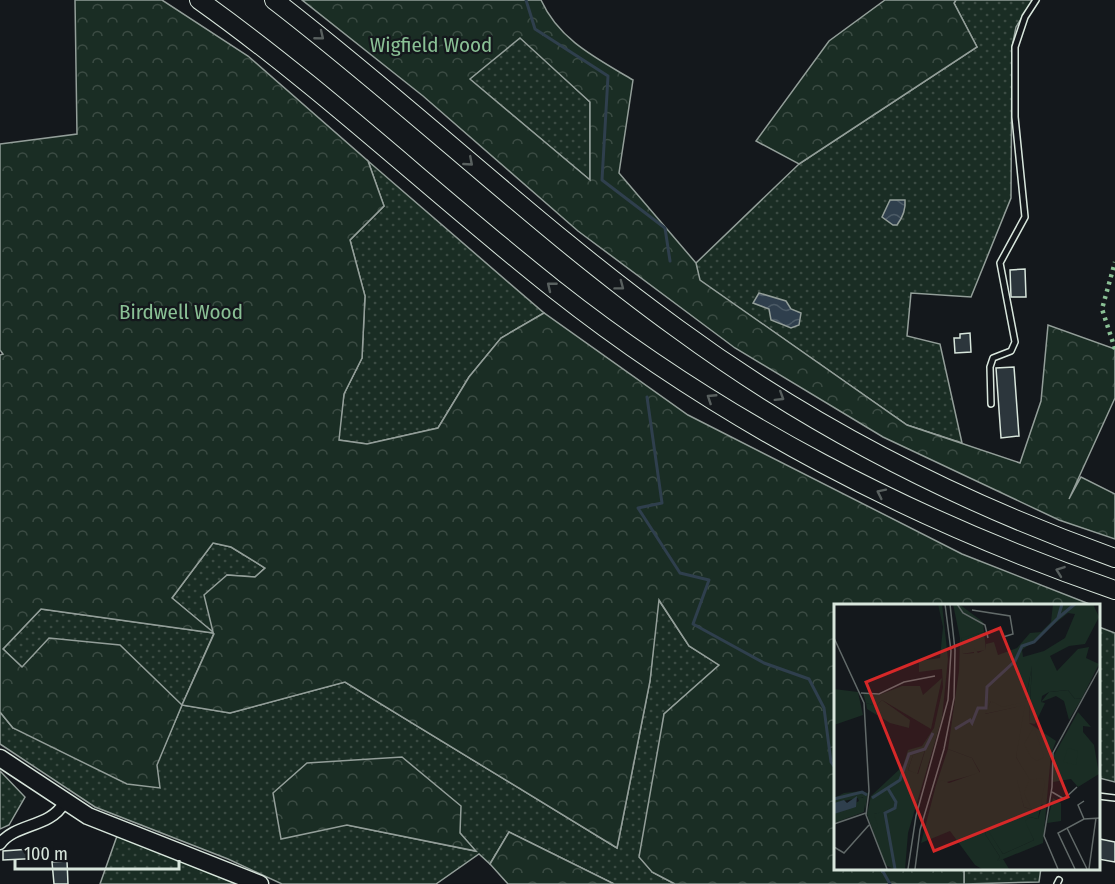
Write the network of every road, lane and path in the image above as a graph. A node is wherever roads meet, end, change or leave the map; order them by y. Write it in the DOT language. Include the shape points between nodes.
graph roads {
  1 [pos="199,0"];
  2 [pos="274,0"];
  3 [pos="1036,0"];
  4 [pos="991,404"];
  5 [pos="1115,558"];
  6 [pos="1115,590"];
  7 [pos="0,758"];
  8 [pos="1100,795"];
  9 [pos="1115,798"];
  10 [pos="64,803"];
  11 [pos="0,844"];
  12 [pos="260,884"];
  6 -- 1 [label="highway, one-way" via="1033,561 912,508 821,463 689,383 556,290 290,69"];
  2 -- 5 [label="highway, one-way" via="611,279 723,360 822,423 906,468 1037,529"];
  3 -- 4 [label="lane" via="1025,17 1015,47 1015,117 1025,218 1000,263 1015,342 1011,351 993,358"];
  7 -- 10 [label="highway"];
  8 -- 9 [label="lane"];
  10 -- 11 [label="street" via="50,819"];
  10 -- 12 [label="highway"];
}
